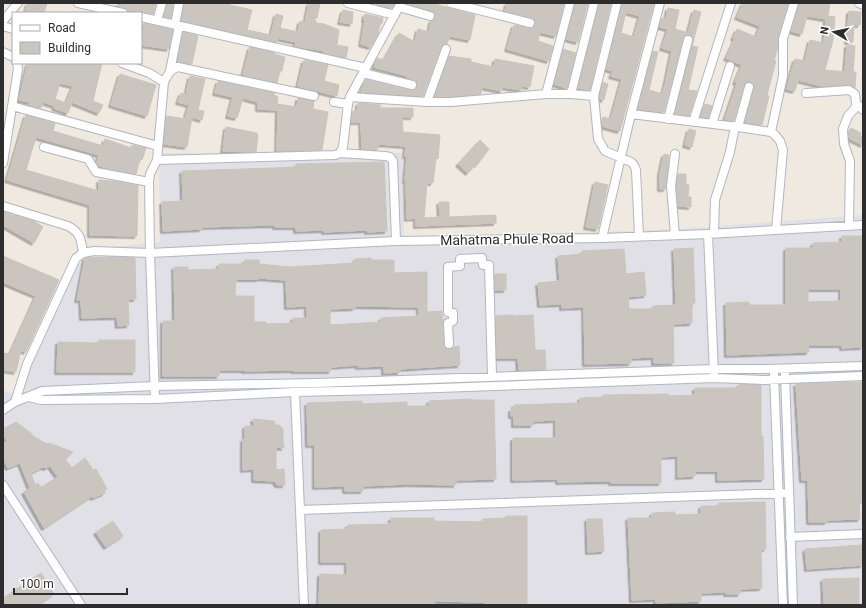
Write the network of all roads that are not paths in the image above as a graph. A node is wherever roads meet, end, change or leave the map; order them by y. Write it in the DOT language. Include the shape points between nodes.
graph roads {
  1 [pos="18,3"];
  2 [pos="78,3"];
  3 [pos="162,3"];
  4 [pos="180,3"];
  5 [pos="348,3"];
  6 [pos="451,3"];
  7 [pos="570,3"];
  8 [pos="594,3"];
  9 [pos="617,3"];
  10 [pos="660,3"];
  11 [pos="732,3"];
  12 [pos="794,3"];
  13 [pos="859,3"];
  14 [pos="400,5"];
  15 [pos="863,5"];
  16 [pos="118,12"];
  17 [pos="395,15"];
  18 [pos="430,16"];
  19 [pos="142,17"];
  20 [pos="3,21"];
  21 [pos="157,21"];
  22 [pos="530,24"];
  23 [pos="177,25"];
  24 [pos="688,40"];
  25 [pos="446,49"];
  26 [pos="3,52"];
  27 [pos="12,57"];
  28 [pos="17,64"];
  29 [pos="125,64"];
  30 [pos="730,66"];
  31 [pos="365,70"];
  32 [pos="170,71"];
  33 [pos="164,82"];
  34 [pos="412,85"];
  35 [pos="749,87"];
  36 [pos="806,93"];
  37 [pos="546,94"];
  38 [pos="571,94"];
  39 [pos="314,96"];
  40 [pos="594,96"];
  41 [pos="349,100"];
  42 [pos="334,102"];
  43 [pos="427,102"];
  44 [pos="12,106"];
  45 [pos="860,108"];
  46 [pos="631,114"];
  47 [pos="668,119"];
  48 [pos="693,122"];
  49 [pos="712,124"];
  50 [pos="736,126"];
  51 [pos="6,131"];
  52 [pos="770,132"];
  53 [pos="158,146"];
  54 [pos="44,147"];
  55 [pos="340,153"];
  56 [pos="675,154"];
  57 [pos="620,158"];
  58 [pos="157,160"];
  59 [pos="3,164"];
  60 [pos="149,182"];
  61 [pos="3,206"];
  62 [pos="863,225"];
  63 [pos="849,226"];
  64 [pos="776,230"];
  65 [pos="711,234"];
  66 [pos="675,235"];
  67 [pos="639,236"];
  68 [pos="602,238"];
  69 [pos="396,241"];
  70 [pos="84,253"];
  71 [pos="150,253"];
  72 [pos="449,344"];
  73 [pos="863,366"];
  74 [pos="784,368"];
  75 [pos="714,369"];
  76 [pos="774,369"];
  77 [pos="578,373"];
  78 [pos="492,376"];
  79 [pos="863,376"];
  80 [pos="714,378"];
  81 [pos="775,379"];
  82 [pos="785,379"];
  83 [pos="579,383"];
  84 [pos="155,386"];
  85 [pos="295,392"];
  86 [pos="29,397"];
  87 [pos="155,399"];
  88 [pos="15,402"];
  89 [pos="3,410"];
  90 [pos="3,485"];
  91 [pos="779,493"];
  92 [pos="789,493"];
  93 [pos="300,510"];
  94 [pos="863,534"];
  95 [pos="790,537"];
  96 [pos="81,605"];
  97 [pos="304,605"];
  98 [pos="783,605"];
  99 [pos="793,605"];
  1 -- 20 [label="street"];
  2 -- 16 [label="street"];
  3 -- 21 [label="street"];
  4 -- 23 [label="street"];
  5 -- 17 [label="street"];
  6 -- 22 [label="street"];
  7 -- 37 [label="street"];
  8 -- 38 [label="street"];
  9 -- 40 [label="street"];
  10 -- 46 [label="street"];
  11 -- 48 [label="street"];
  12 -- 52 [label="street" via="783,39 782,76"];
  13 -- 15 [label="street"];
  14 -- 17 [label="street"];
  14 -- 18 [label="street"];
  17 -- 31 [label="street"];
  19 -- 21 [label="street"];
  21 -- 23 [label="street"];
  23 -- 31 [label="street"];
  23 -- 32 [label="street"];
  24 -- 47 [label="street"];
  25 -- 43 [label="street"];
  26 -- 27 [label="street"];
  28 -- 44 [label="street"];
  29 -- 33 [label="street"];
  30 -- 49 [label="street"];
  31 -- 34 [label="street"];
  31 -- 41 [label="street"];
  32 -- 33 [label="street"];
  32 -- 39 [label="street" via="178,67"];
  33 -- 53 [label="street"];
  35 -- 50 [label="street"];
  36 -- 45 [label="street" via="849,90 855,94"];
  37 -- 38 [label="street"];
  37 -- 43 [label="street"];
  38 -- 40 [label="street"];
  40 -- 57 [label="street" via="598,139 605,151"];
  41 -- 42 [label="street"];
  41 -- 43 [label="street"];
  41 -- 55 [label="street"];
  44 -- 51 [label="street"];
  44 -- 53 [label="street"];
  45 -- 63 [label="street" via="848,116 843,129 844,144 850,161"];
  46 -- 47 [label="street"];
  46 -- 57 [label="street"];
  47 -- 48 [label="street"];
  48 -- 49 [label="street"];
  49 -- 50 [label="street"];
  50 -- 52 [label="street"];
  50 -- 65 [label="street" via="715,200"];
  51 -- 59 [label="street"];
  52 -- 64 [label="street" via="780,141 783,150"];
  53 -- 58 [label="street"];
  54 -- 60 [label="street" via="88,159 96,172"];
  55 -- 58 [label="street"];
  55 -- 69 [label="street" via="385,156 393,161"];
  56 -- 66 [label="street" via="671,186"];
  57 -- 67 [label="street" via="631,162 636,170"];
  57 -- 68 [label="street"];
  58 -- 60 [label="street"];
  60 -- 71 [label="street"];
  61 -- 70 [label="street" via="76,230"];
  62 -- 63 [label="street, Mahatma Phule Road"];
  63 -- 64 [label="street, Mahatma Phule Road"];
  64 -- 65 [label="street, Mahatma Phule Road"];
  65 -- 66 [label="street, Mahatma Phule Road"];
  65 -- 75 [label="street"];
  66 -- 67 [label="street, Mahatma Phule Road"];
  67 -- 68 [label="street, Mahatma Phule Road"];
  68 -- 69 [label="street, Mahatma Phule Road"];
  69 -- 71 [label="street, Mahatma Phule Road"];
  70 -- 71 [label="street, Mahatma Phule Road"];
  70 -- 88 [label="street" via="76,258 27,364"];
  71 -- 84 [label="street"];
  72 -- 78 [label="street" via="448,323 453,321 453,313 448,312 448,267 460,266 460,258 482,258 482,265 489,264"];
  73 -- 74 [label="street"];
  74 -- 76 [label="street"];
  74 -- 82 [label="street"];
  75 -- 76 [label="street"];
  75 -- 77 [label="street"];
  75 -- 80 [label="street"];
  76 -- 81 [label="street"];
  77 -- 78 [label="street"];
  77 -- 83 [label="street"];
  78 -- 84 [label="street" via="315,384"];
  79 -- 82 [label="street"];
  80 -- 81 [label="street"];
  80 -- 83 [label="street"];
  81 -- 82 [label="street"];
  81 -- 91 [label="street"];
  82 -- 92 [label="street"];
  83 -- 85 [label="street"];
  84 -- 86 [label="street" via="42,392"];
  84 -- 87 [label="street"];
  85 -- 87 [label="street"];
  85 -- 93 [label="street"];
  86 -- 87 [label="street" via="41,400"];
  86 -- 88 [label="street"];
  88 -- 89 [label="street"];
  90 -- 96 [label="street"];
  91 -- 92 [label="street"];
  91 -- 93 [label="street"];
  91 -- 98 [label="street"];
  92 -- 95 [label="street"];
  93 -- 97 [label="street"];
  94 -- 95 [label="street"];
  95 -- 99 [label="street"];
}
